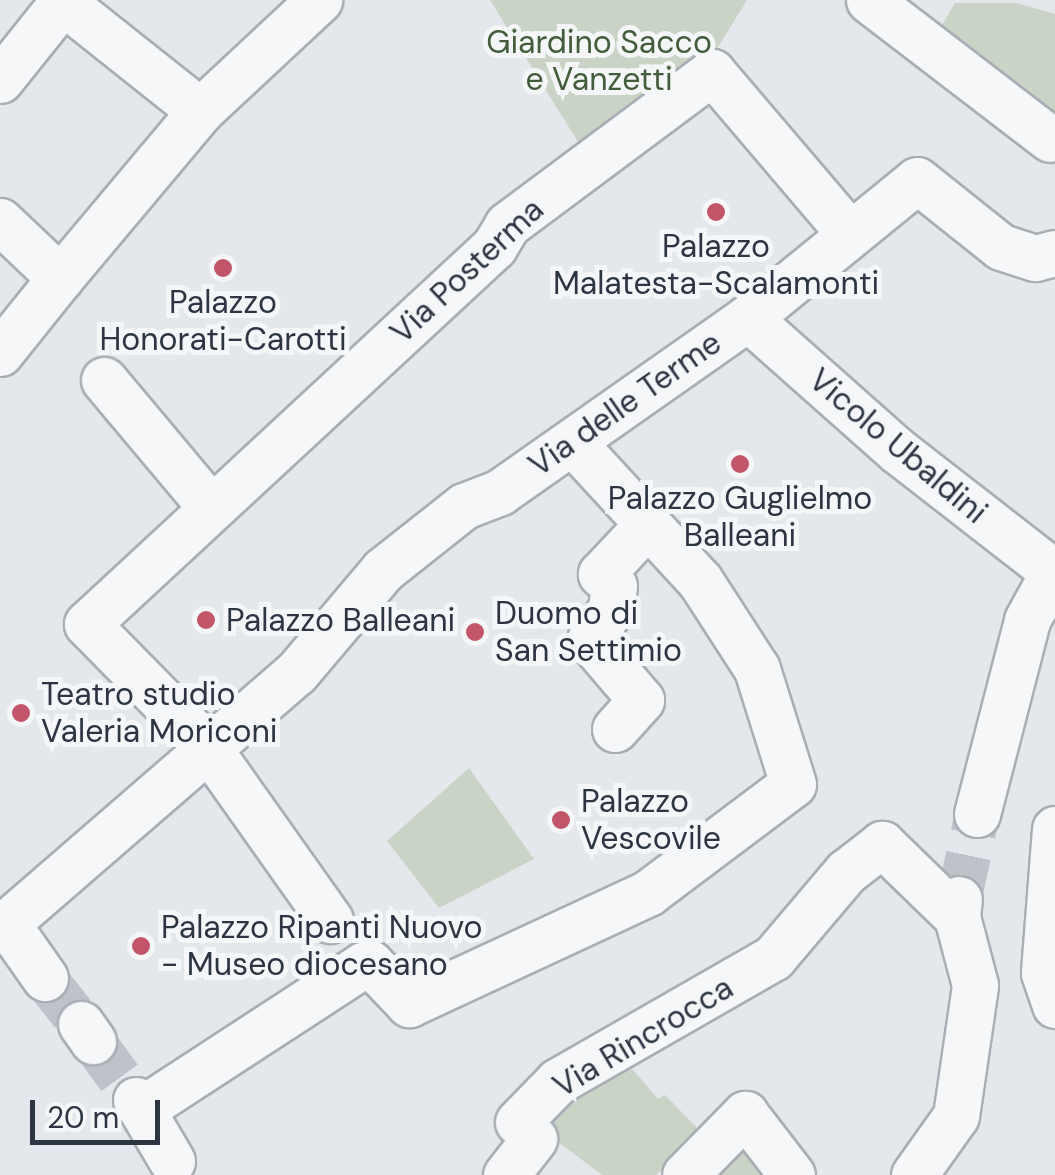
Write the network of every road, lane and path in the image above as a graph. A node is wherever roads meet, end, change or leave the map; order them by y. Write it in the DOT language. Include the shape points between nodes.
graph roads {
  1 [pos="319,0"];
  2 [pos="869,0"];
  3 [pos="63,1"];
  4 [pos="0,80"];
  5 [pos="200,111"];
  6 [pos="1050,139"];
  7 [pos="0,220"];
  8 [pos="850,234"];
  9 [pos="1055,253"];
  10 [pos="60,278"];
  11 [pos="748,318"];
  12 [pos="0,353"];
  13 [pos="104,380"];
  14 [pos="573,443"];
  15 [pos="209,505"];
  16 [pos="647,525"];
  17 [pos="1053,570"];
  18 [pos="615,728"];
  19 [pos="211,741"];
  20 [pos="978,814"];
  21 [pos="1055,830"];
  22 [pos="330,920"];
  23 [pos="3,926"];
  24 [pos="45,978"];
  25 [pos="1055,1005"];
  26 [pos="172,1162"];
  27 [pos="506,1175"];
  28 [pos="685,1175"];
  29 [pos="792,1175"];
  30 [pos="914,1175"];
  1 -- 5 [label="street"];
  2 -- 6 [label="street"];
  3 -- 4 [label="street"];
  3 -- 5 [label="street"];
  5 -- 10 [label="street"];
  7 -- 10 [label="street"];
  8 -- 9 [label="street, Via delle Terme" via="917,180 1000,247 1035,258"];
  8 -- 11 [label="street, Via delle Terme"];
  8 -- 15 [label="street, Via Posterma" via="712,72 508,225 438,300"];
  10 -- 12 [label="street"];
  11 -- 14 [label="street, Via delle Terme" via="620,403"];
  11 -- 17 [label="street, Vicolo Ubaldini" via="898,451"];
  13 -- 15 [label="street"];
  14 -- 16 [label="street"];
  14 -- 19 [label="street, Via delle Terme" via="500,492 464,506 384,570 296,673"];
  15 -- 19 [label="street, Via Posterma" via="87,624"];
  16 -- 18 [label="street" via="601,574 614,586 611,609 590,640 641,700"];
  16 -- 26 [label="street" via="700,581 757,669 793,784 648,893 408,1004 370,963 139,1104"];
  17 -- 20 [label="street" via="1028,620"];
  19 -- 22 [label="street"];
  19 -- 23 [label="street, Via delle Terme"];
  21 -- 25 [label="street" via="1044,973"];
  23 -- 24 [label="street"];
  27 -- 30 [label="street, Via Rincrocca" via="558,1081 773,958 846,872 882,844 958,908 974,985 956,1116"];
  28 -- 29 [label="street" via="745,1114"];
}
